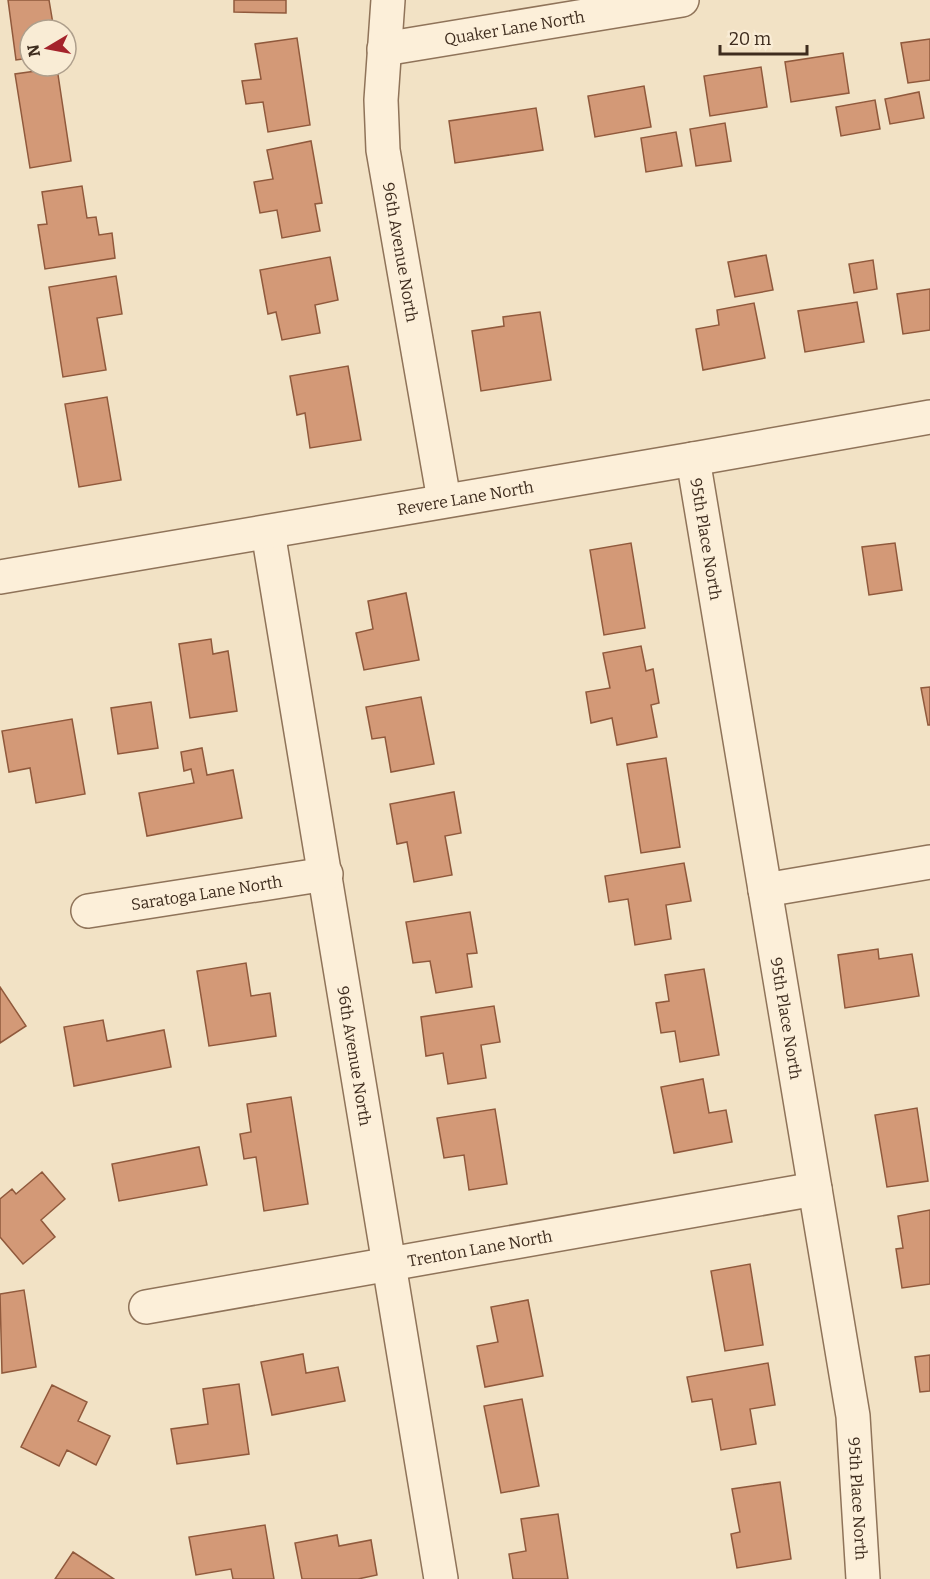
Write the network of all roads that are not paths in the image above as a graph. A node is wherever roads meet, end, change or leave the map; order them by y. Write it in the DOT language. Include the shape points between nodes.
graph roads {
  1 [pos="388,0"];
  2 [pos="682,0"];
  3 [pos="384,50"];
  4 [pos="930,417"];
  5 [pos="693,459"];
  6 [pos="444,500"];
  7 [pos="268,532"];
  8 [pos="0,577"];
  9 [pos="930,862"];
  10 [pos="326,874"];
  11 [pos="765,890"];
  12 [pos="87,911"];
  13 [pos="815,1189"];
  14 [pos="389,1264"];
  15 [pos="146,1307"];
  16 [pos="441,1579"];
  17 [pos="862,1579"];
  1 -- 3 [label="street, 96th Avenue North"];
  2 -- 3 [label="street, Quaker Lane North"];
  3 -- 6 [label="street, 96th Avenue North" via="383,150"];
  4 -- 5 [label="street, Revere Lane North"];
  5 -- 6 [label="street, Revere Lane North"];
  5 -- 11 [label="street, 95th Place North"];
  6 -- 7 [label="street, Revere Lane North"];
  7 -- 8 [label="street, Revere Lane North"];
  7 -- 10 [label="street, 96th Avenue North"];
  9 -- 11 [label="street"];
  10 -- 12 [label="street, Saratoga Lane North"];
  10 -- 14 [label="street, 96th Avenue North"];
  11 -- 13 [label="street, 95th Place North"];
  13 -- 14 [label="street, Trenton Lane North"];
  13 -- 17 [label="street, 95th Place North" via="853,1416"];
  14 -- 15 [label="street, Trenton Lane North"];
  14 -- 16 [label="street, 96th Avenue North"];
}
